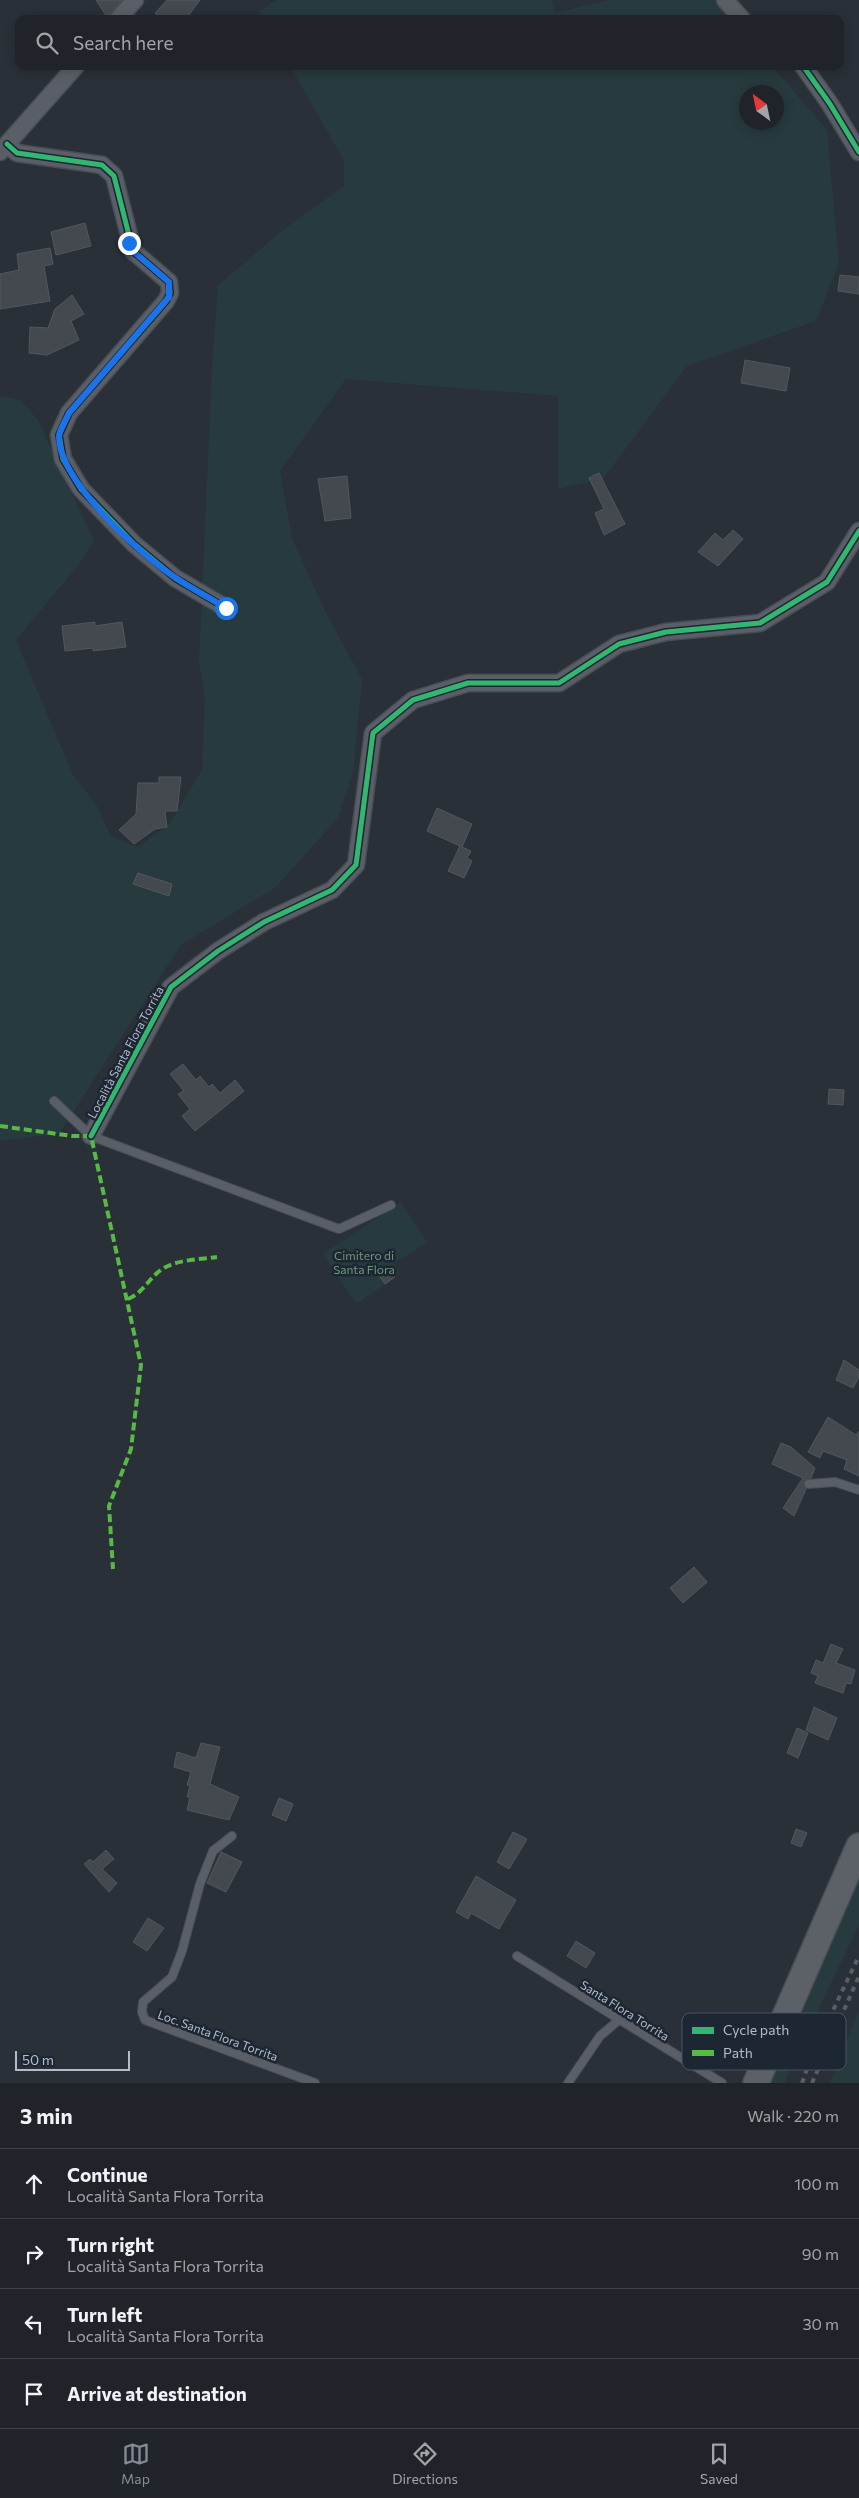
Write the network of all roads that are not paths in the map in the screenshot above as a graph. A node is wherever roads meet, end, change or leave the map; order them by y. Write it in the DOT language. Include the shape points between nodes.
graph roads {
  1 [pos="135,0"];
  2 [pos="725,0"];
  3 [pos="122,15"];
  4 [pos="738,15"];
  5 [pos="72,70"];
  6 [pos="806,70"];
  7 [pos="3,148"];
  8 [pos="859,152"];
  9 [pos="859,531"];
  10 [pos="226,608"];
  11 [pos="54,1101"];
  12 [pos="91,1136"];
  13 [pos="391,1205"];
  14 [pos="809,1484"];
  15 [pos="859,1490"];
  16 [pos="232,1836"];
  17 [pos="859,1846"];
  18 [pos="517,1956"];
  19 [pos="786,2013"];
  20 [pos="619,2020"];
  21 [pos="682,2059"];
  22 [pos="701,2070"];
  23 [pos="762,2070"];
  24 [pos="315,2083"];
  25 [pos="568,2083"];
  26 [pos="722,2083"];
  27 [pos="756,2083"];
  1 -- 3 [label="street"];
  2 -- 4 [label="street"];
  5 -- 7 [label="street"];
  6 -- 8 [label="street"];
  7 -- 10 [label="street" via="17,154 102,165 114,176 133,251 169,282 170,292 166,301 69,413 59,436 63,459 81,489 134,544 175,578"];
  9 -- 12 [label="street, Località Santa Flora Torrita" via="827,582 760,623 666,632 619,644 559,683 468,683 413,700 372,733 356,865 332,890 264,922 218,951 171,987"];
  11 -- 12 [label="lane"];
  12 -- 13 [label="lane" via="339,1229"];
  14 -- 15 [label="lane" via="835,1482"];
  16 -- 24 [label="lane, Loc. Santa Flora Torrita" via="213,1850 172,1977 143,2002 144,2020"];
  17 -- 19 [label="main road"];
  18 -- 20 [label="lane, Santa Flora Torrita"];
  20 -- 21 [label="lane, Santa Flora Torrita"];
  20 -- 25 [label="lane" via="600,2036"];
  22 -- 26 [label="lane, Santa Flora Torrita"];
  23 -- 27 [label="main road"];
}
